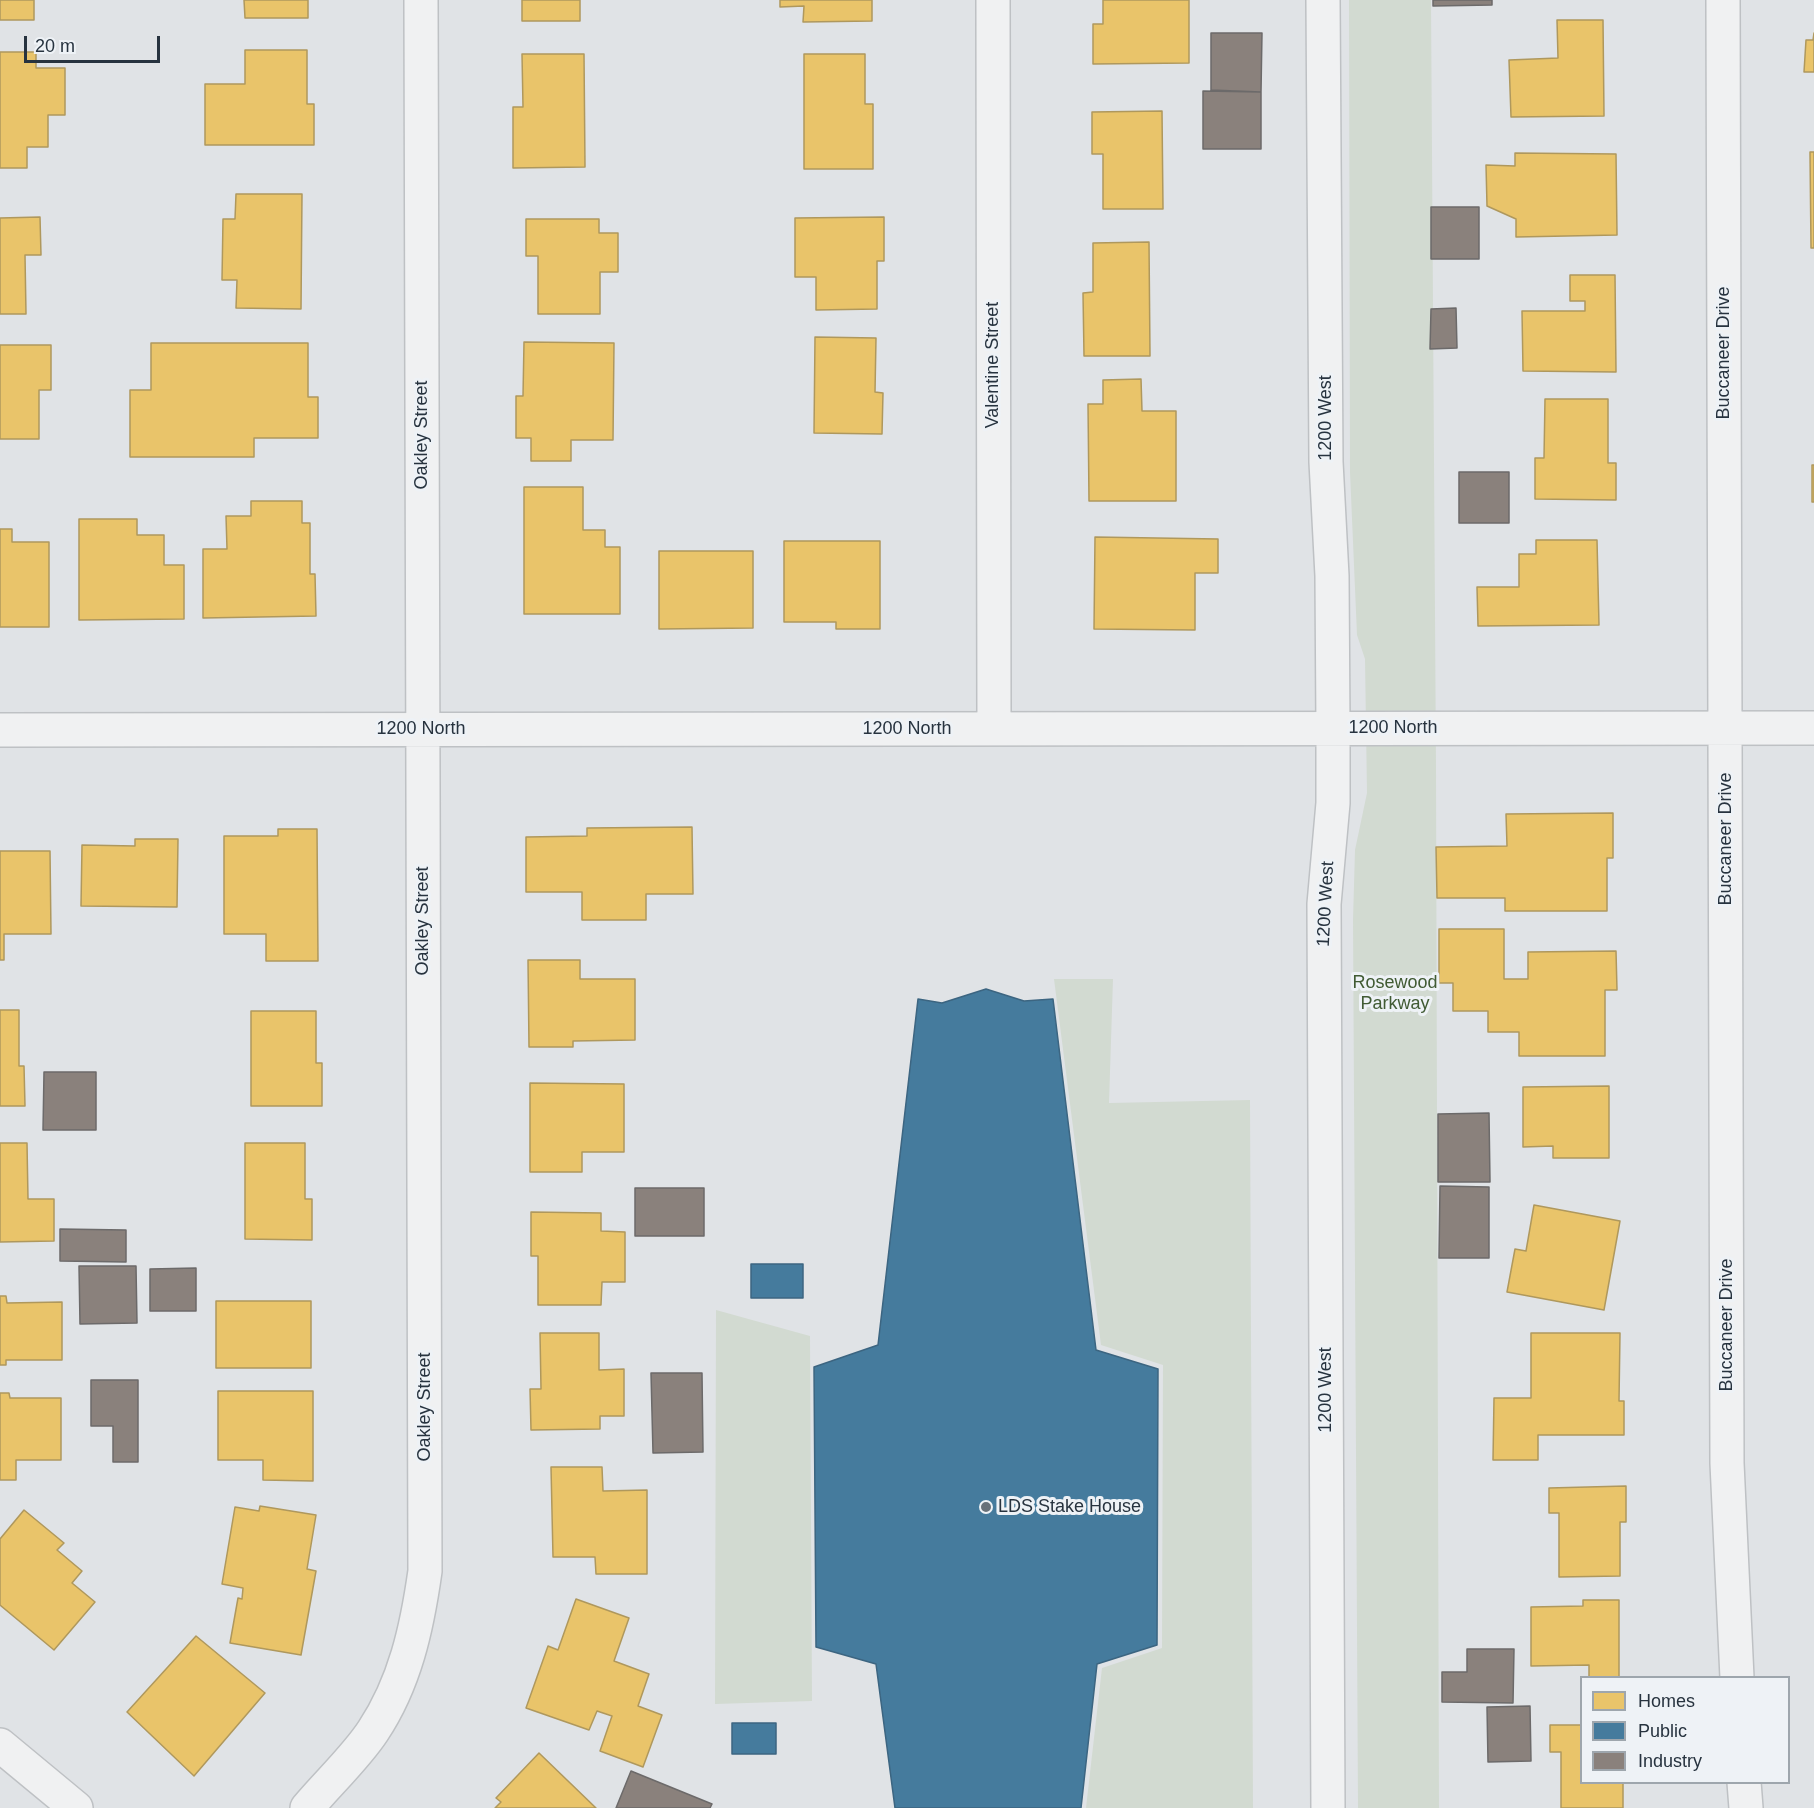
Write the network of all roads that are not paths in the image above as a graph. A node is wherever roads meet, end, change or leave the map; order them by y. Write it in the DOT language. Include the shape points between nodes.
graph roads {
  1 [pos="421,0"];
  2 [pos="993,0"];
  3 [pos="1323,0"];
  4 [pos="1723,0"];
  5 [pos="1333,728"];
  6 [pos="1725,728"];
  7 [pos="1814,728"];
  8 [pos="423,729"];
  9 [pos="994,729"];
  10 [pos="0,730"];
  11 [pos="1737,1676"];
  12 [pos="0,1745"];
  13 [pos="1744,1784"];
  14 [pos="76,1808"];
  15 [pos="307,1808"];
  16 [pos="1328,1808"];
  17 [pos="1746,1808"];
  1 -- 8 [label="street, Oakley Street"];
  2 -- 9 [label="street, Valentine Street"];
  3 -- 5 [label="street, 1200 West" via="1326,462"];
  4 -- 6 [label="street, Buccaneer Drive"];
  5 -- 6 [label="street, 1200 North"];
  5 -- 9 [label="street, 1200 North"];
  5 -- 16 [label="street, 1200 West" via="1333,803 1324,904"];
  6 -- 7 [label="street, 1200 North"];
  6 -- 11 [label="street, Buccaneer Drive" via="1727,1463"];
  8 -- 9 [label="street, 1200 North"];
  8 -- 10 [label="street, 1200 North"];
  8 -- 15 [label="street, Oakley Street" via="425,1571 409,1656 393,1695 372,1732"];
  12 -- 14 [label="street"];
  13 -- 17 [label="street"];
}
